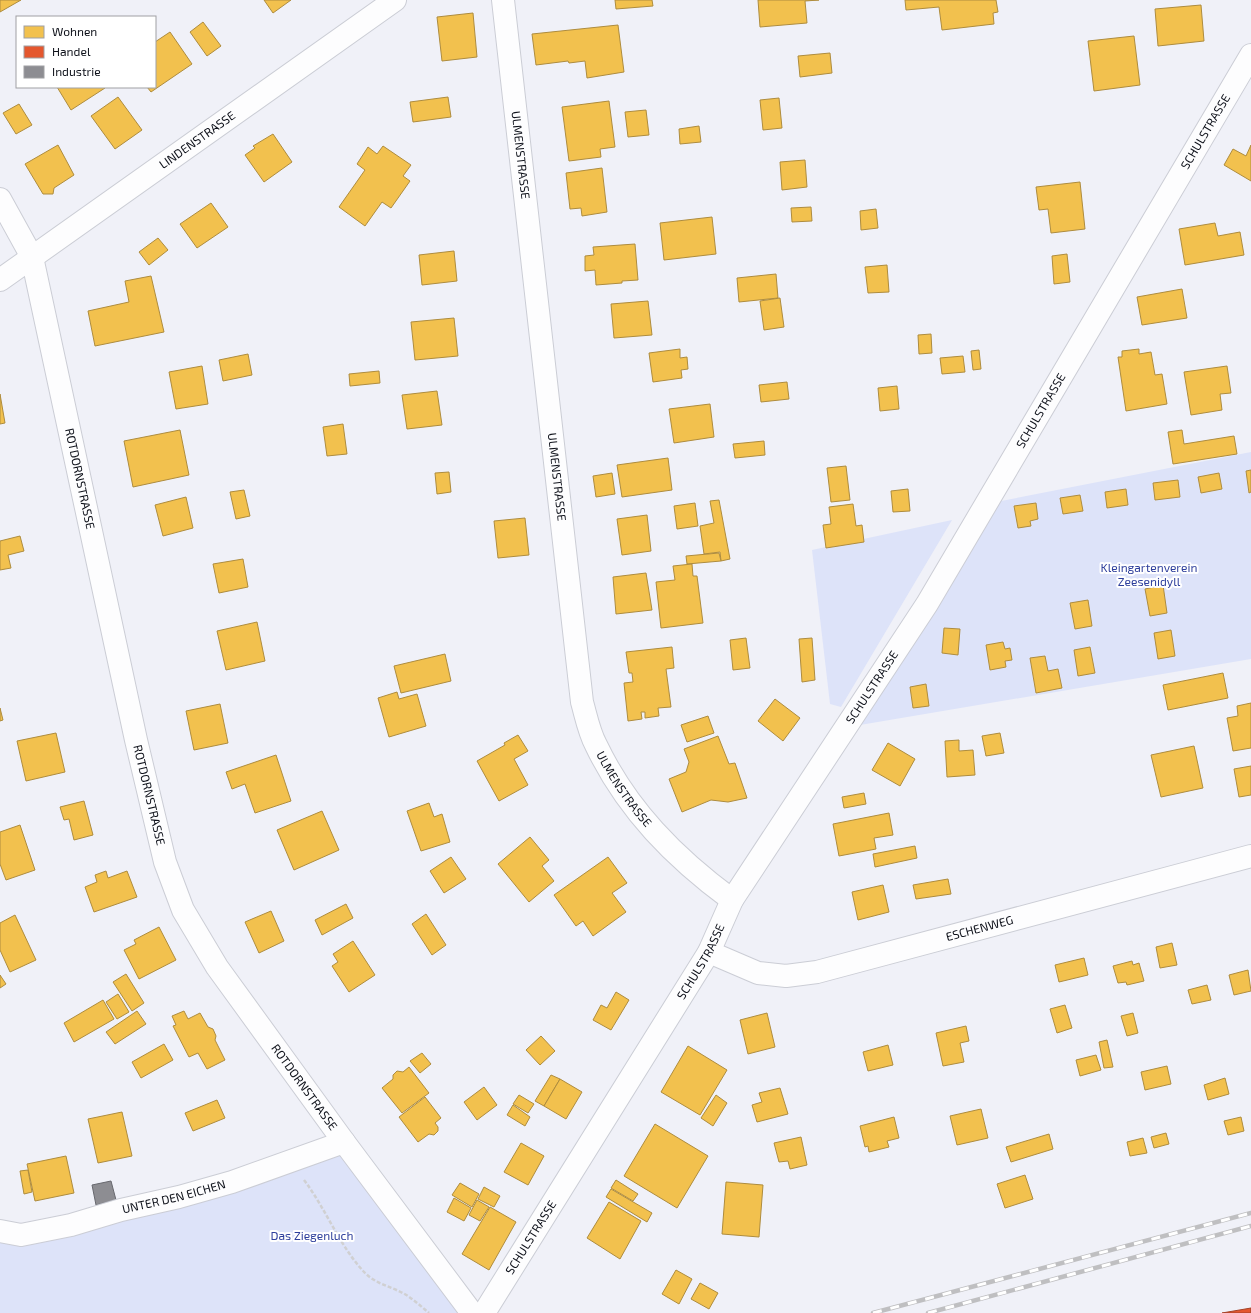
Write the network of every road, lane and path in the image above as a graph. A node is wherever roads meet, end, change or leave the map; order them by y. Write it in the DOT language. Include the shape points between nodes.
graph roads {
  1 [pos="395,0"];
  2 [pos="503,0"];
  3 [pos="1251,55"];
  4 [pos="0,199"];
  5 [pos="32,258"];
  6 [pos="0,280"];
  7 [pos="1251,856"];
  8 [pos="732,900"];
  9 [pos="709,952"];
  10 [pos="344,1142"];
  11 [pos="285,1164"];
  12 [pos="0,1231"];
  13 [pos="429,1313"];
  14 [pos="472,1313"];
  15 [pos="484,1313"];
  1 -- 5 [label="street, LINDENSTRASSE"];
  2 -- 8 [label="street, ULMENSTRASSE" via="582,702 595,744 630,804 660,838 703,879"];
  3 -- 8 [label="street, SCHULSTRASSE" via="927,604"];
  4 -- 5 [label="street, ROTDORNSTRASSE"];
  5 -- 6 [label="street, LINDENSTRASSE"];
  5 -- 10 [label="street, ROTDORNSTRASSE" via="165,862 183,910 217,968"];
  7 -- 9 [label="street, ESCHENWEG" via="817,972 786,976 758,973"];
  8 -- 9 [label="street, SCHULSTRASSE"];
  9 -- 15 [label="street, SCHULSTRASSE"];
  10 -- 11 [label="street, UNTER DEN EICHEN"];
  10 -- 14 [label="street, ROTDORNSTRASSE"];
  11 -- 12 [label="street, UNTER DEN EICHEN" via="232,1182 71,1225 21,1235"];
  11 -- 13 [label="path" via="295,1167 318,1198 339,1237 365,1273 379,1284 407,1296"];
}
